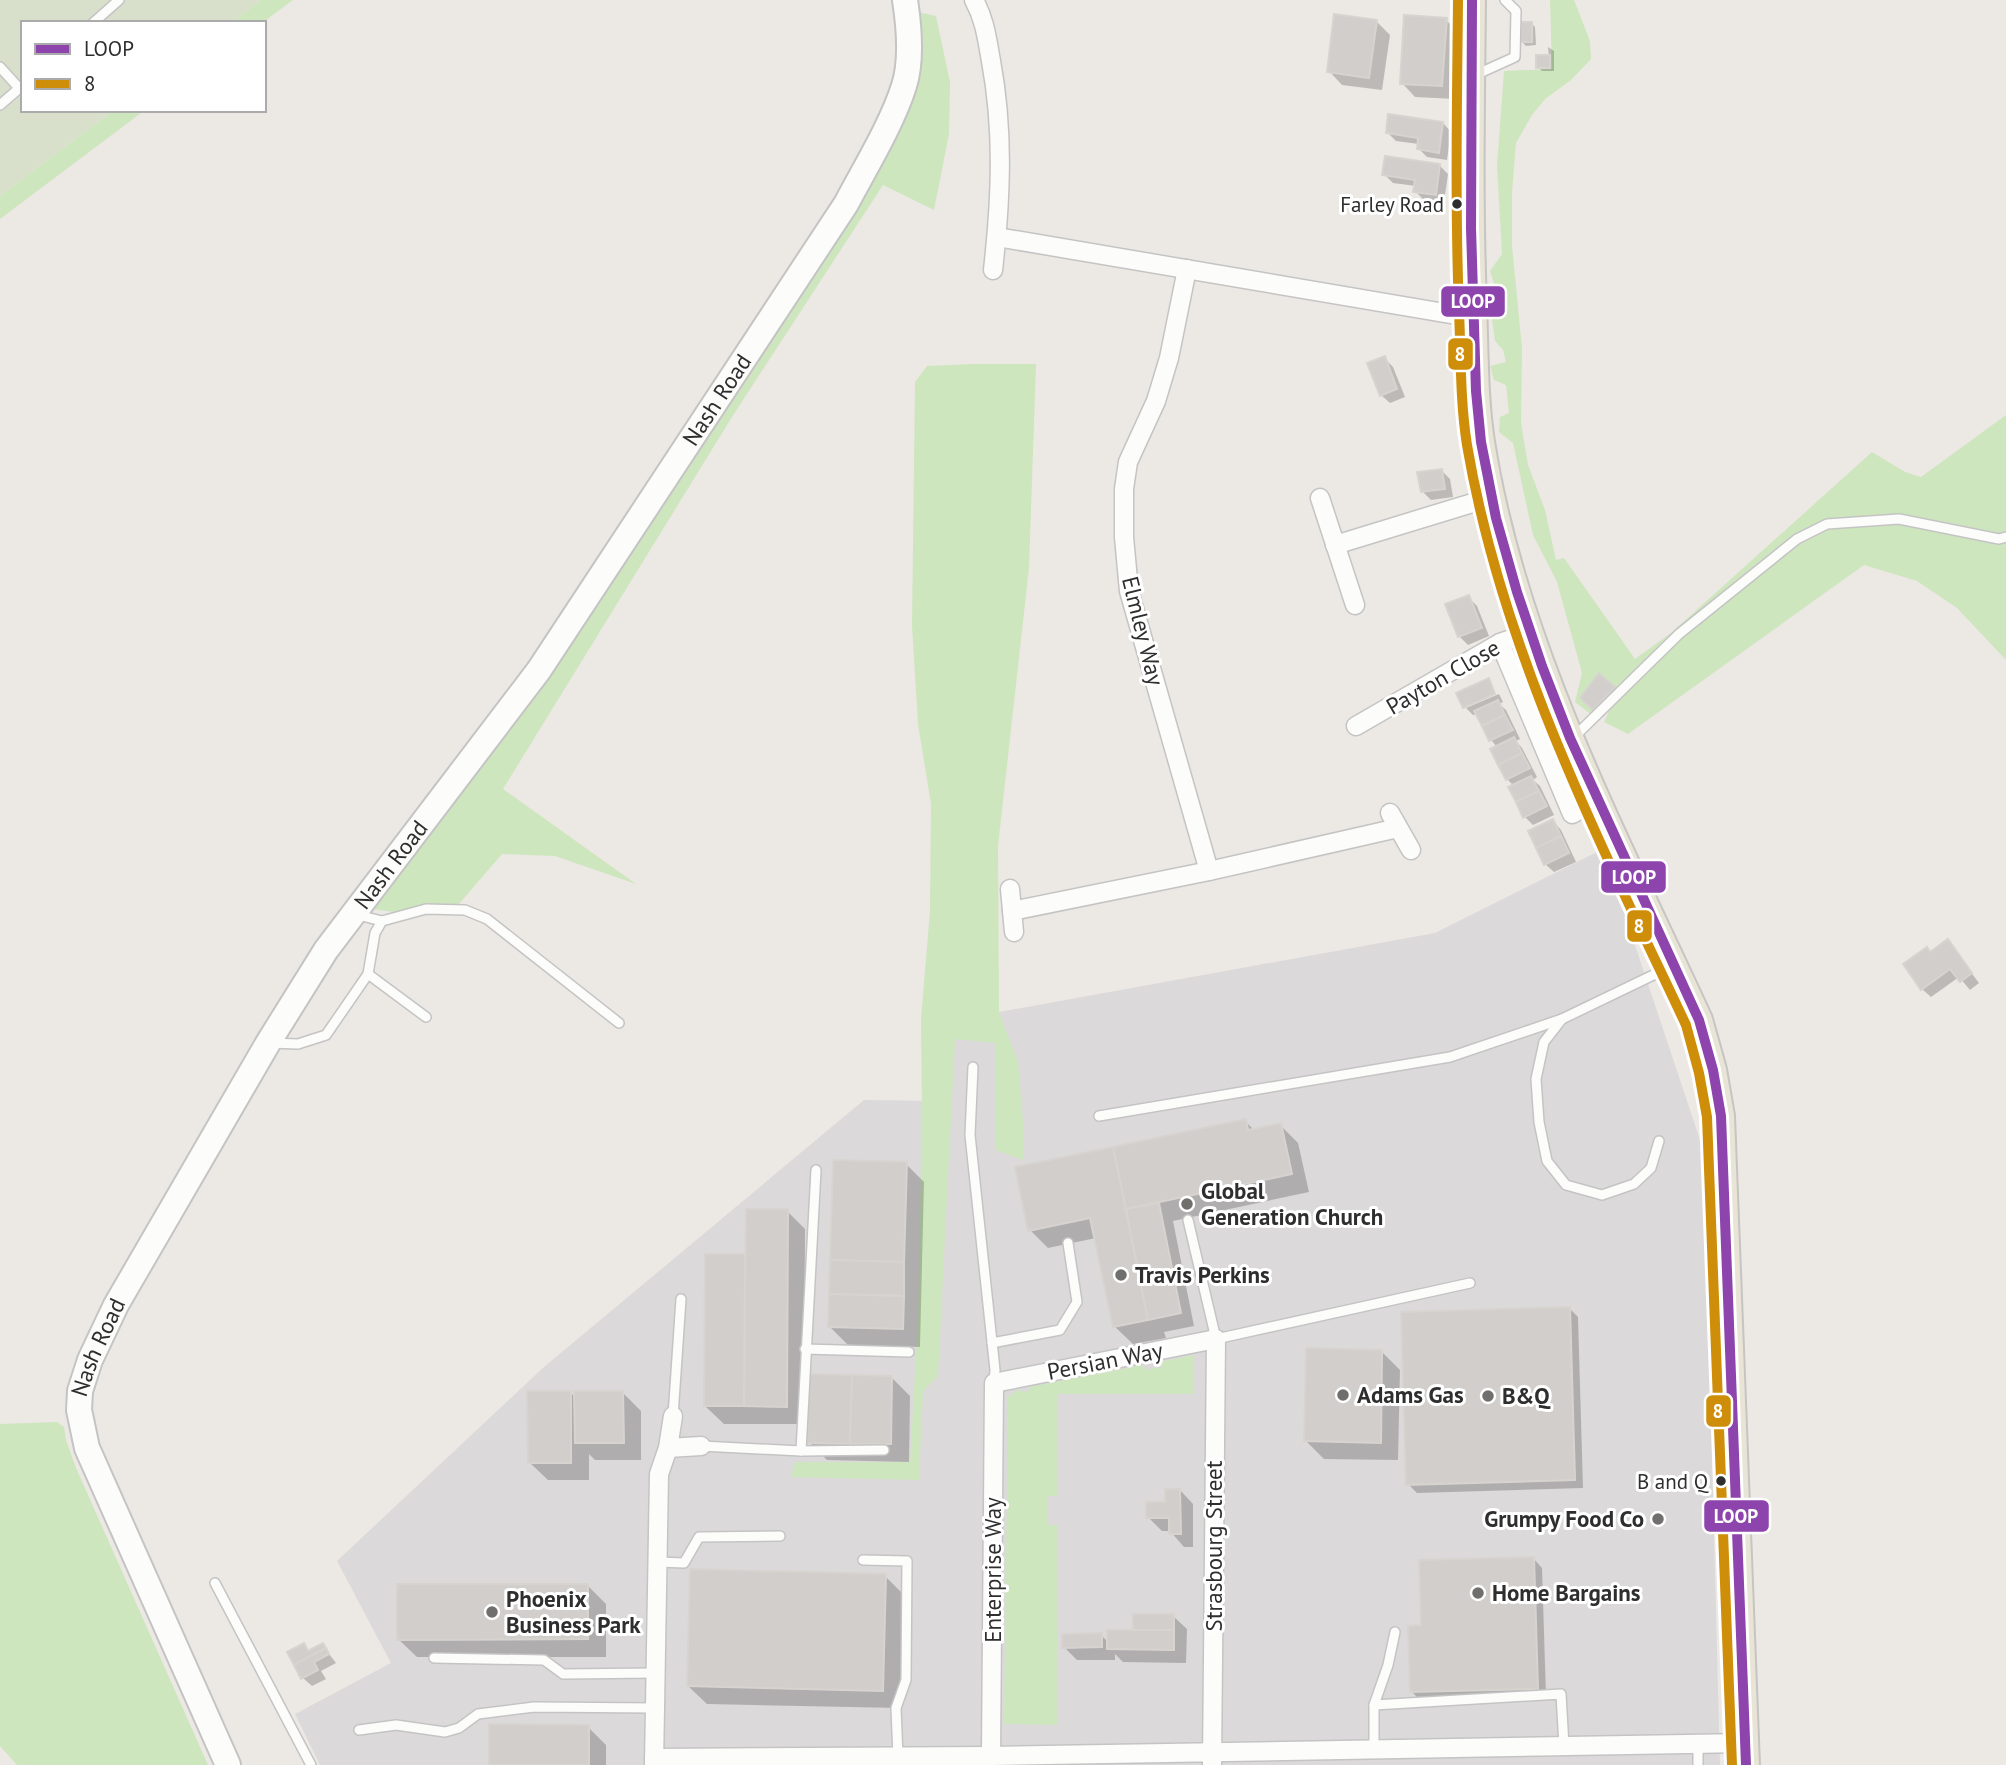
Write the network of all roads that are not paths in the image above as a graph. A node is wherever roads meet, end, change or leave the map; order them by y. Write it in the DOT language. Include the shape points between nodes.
graph roads {
  1 [pos="119,0"];
  2 [pos="905,0"];
  3 [pos="974,0"];
  4 [pos="1472,0"];
  5 [pos="1506,0"];
  6 [pos="95,21"];
  7 [pos="0,67"];
  8 [pos="1471,77"];
  9 [pos="21,86"];
  10 [pos="0,105"];
  11 [pos="997,237"];
  12 [pos="1187,268"];
  13 [pos="993,270"];
  14 [pos="1474,318"];
  15 [pos="1492,497"];
  16 [pos="1320,498"];
  17 [pos="2006,537"];
  18 [pos="1335,545"];
  19 [pos="1355,605"];
  20 [pos="1531,632"];
  21 [pos="1500,643"];
  22 [pos="1356,726"];
  23 [pos="1572,739"];
  24 [pos="1598,800"];
  25 [pos="1411,850"];
  26 [pos="1209,871"];
  27 [pos="1010,889"];
  28 [pos="1012,911"];
  29 [pos="352,914"];
  30 [pos="382,921"];
  31 [pos="1014,932"];
  32 [pos="1674,965"];
  33 [pos="368,974"];
  34 [pos="426,1017"];
  35 [pos="1562,1019"];
  36 [pos="619,1023"];
  37 [pos="268,1043"];
  38 [pos="973,1067"];
  39 [pos="1099,1116"];
  40 [pos="1659,1141"];
  41 [pos="816,1170"];
  42 [pos="1188,1220"];
  43 [pos="1069,1243"];
  44 [pos="1470,1283"];
  45 [pos="681,1299"];
  46 [pos="1216,1339"];
  47 [pos="992,1343"];
  48 [pos="805,1349"];
  49 [pos="909,1352"];
  50 [pos="994,1383"];
  51 [pos="673,1416"];
  52 [pos="701,1446"];
  53 [pos="668,1448"];
  54 [pos="884,1450"];
  55 [pos="801,1451"];
  56 [pos="780,1536"];
  57 [pos="863,1560"];
  58 [pos="658,1562"];
  59 [pos="215,1583"];
  60 [pos="1395,1632"];
  61 [pos="433,1658"];
  62 [pos="655,1673"];
  63 [pos="1374,1705"];
  64 [pos="654,1708"];
  65 [pos="359,1730"];
  66 [pos="1698,1744"];
  67 [pos="1564,1746"];
  68 [pos="1374,1748"];
  69 [pos="1746,1754"];
  70 [pos="992,1756"];
  71 [pos="898,1757"];
  72 [pos="1212,1758"];
  73 [pos="1010,1760"];
  74 [pos="654,1762"];
  75 [pos="800,1762"];
  76 [pos="228,1765"];
  77 [pos="311,1765"];
  78 [pos="1698,1765"];
  1 -- 6 [label="lane"];
  2 -- 29 [label="street, Nash Road" via="909,30 904,85 846,204 539,670"];
  3 -- 11 [label="street" via="984,18 998,96 1002,165"];
  4 -- 8 [label="main road"];
  5 -- 8 [label="lane" via="1516,11 1515,57"];
  7 -- 9 [label="lane"];
  8 -- 14 [label="main road"];
  9 -- 10 [label="lane"];
  11 -- 12 [label="street"];
  11 -- 13 [label="street"];
  12 -- 14 [label="street"];
  12 -- 26 [label="street, Elmley Way" via="1156,401 1128,462 1124,537 1129,591"];
  14 -- 15 [label="main road" via="1476,395"];
  15 -- 18 [label="street"];
  15 -- 20 [label="main road"];
  16 -- 18 [label="street"];
  17 -- 23 [label="lane" via="1899,519 1827,524 1797,539 1679,634"];
  18 -- 19 [label="street"];
  20 -- 21 [label="street, Payton Close"];
  20 -- 23 [label="main road"];
  21 -- 22 [label="street, Payton Close"];
  21 -- 24 [label="street" via="1572,814"];
  23 -- 24 [label="main road"];
  24 -- 32 [label="main road"];
  25 -- 26 [label="street" via="1394,820"];
  26 -- 28 [label="street"];
  27 -- 28 [label="street"];
  28 -- 31 [label="street"];
  29 -- 30 [label="lane"];
  29 -- 37 [label="street, Nash Road"];
  30 -- 33 [label="lane" via="375,933"];
  30 -- 36 [label="lane" via="426,909 465,910 487,919"];
  32 -- 35 [label="lane"];
  32 -- 69 [label="main road" via="1699,1020 1721,1116"];
  33 -- 34 [label="lane"];
  33 -- 37 [label="lane" via="326,1035 298,1044"];
  35 -- 39 [label="lane" via="1450,1057"];
  35 -- 40 [label="lane" via="1544,1042 1536,1079 1547,1161 1566,1185 1602,1195 1634,1184 1651,1168"];
  37 -- 76 [label="street, Nash Road" via="116,1305 80,1391 87,1448"];
  38 -- 47 [label="lane" via="970,1135"];
  41 -- 48 [label="lane"];
  42 -- 46 [label="lane"];
  43 -- 47 [label="lane" via="1077,1302 1060,1330"];
  44 -- 46 [label="lane"];
  45 -- 51 [label="lane"];
  46 -- 50 [label="street, Persian Way"];
  46 -- 72 [label="street, Strasbourg Street"];
  47 -- 50 [label="lane"];
  48 -- 49 [label="lane"];
  48 -- 55 [label="lane"];
  50 -- 70 [label="street, Enterprise Way"];
  51 -- 53 [label="street"];
  52 -- 53 [label="street"];
  52 -- 55 [label="lane"];
  53 -- 58 [label="street" via="659,1474"];
  54 -- 55 [label="lane"];
  56 -- 58 [label="lane" via="699,1537 684,1563"];
  57 -- 71 [label="lane" via="907,1561 906,1680 897,1708"];
  58 -- 62 [label="street"];
  59 -- 77 [label="lane"];
  60 -- 63 [label="lane"];
  61 -- 62 [label="lane" via="544,1660 563,1674"];
  62 -- 64 [label="street"];
  63 -- 67 [label="lane" via="1561,1694"];
  63 -- 68 [label="lane"];
  64 -- 65 [label="lane" via="534,1707 478,1714 445,1732 396,1725"];
  64 -- 74 [label="street"];
  66 -- 67 [label="street"];
  66 -- 69 [label="street"];
  66 -- 78 [label="lane"];
  67 -- 68 [label="street"];
  68 -- 72 [label="street"];
  70 -- 71 [label="street"];
  70 -- 73 [label="street"];
  71 -- 75 [label="street"];
  72 -- 73 [label="street"];
  74 -- 75 [label="street"];
}
